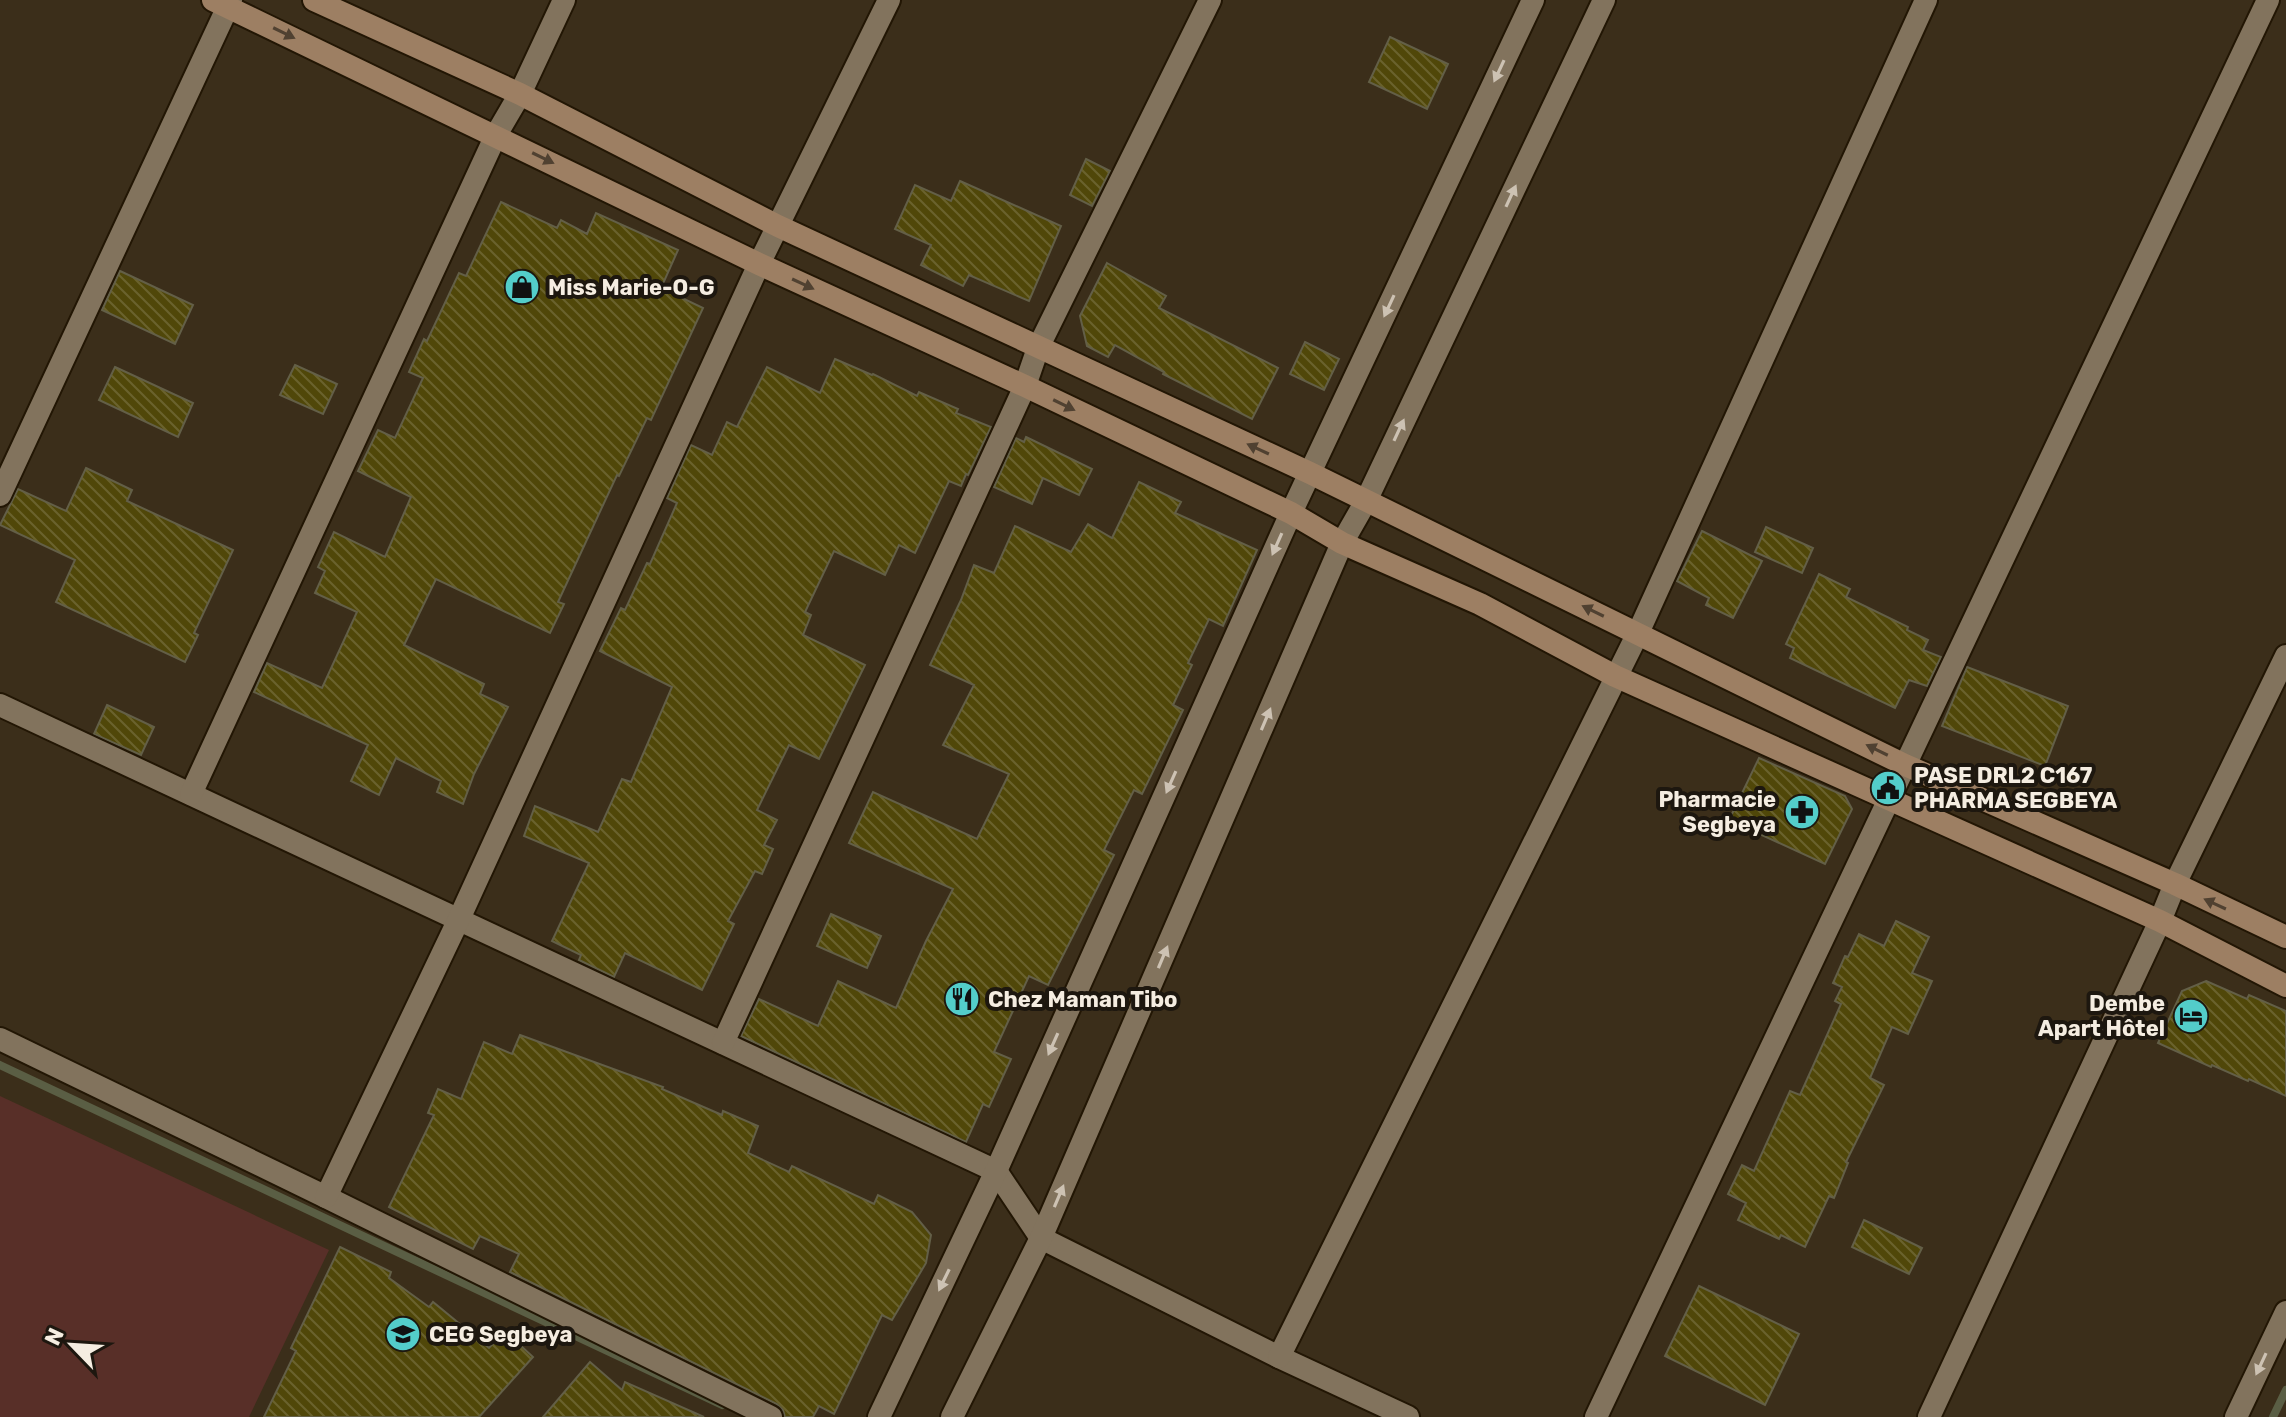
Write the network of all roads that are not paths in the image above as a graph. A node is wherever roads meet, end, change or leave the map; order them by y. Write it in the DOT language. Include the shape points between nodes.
graph roads {
  1 [pos="314,0"];
  2 [pos="564,0"];
  3 [pos="889,0"];
  4 [pos="1210,0"];
  5 [pos="1533,0"];
  6 [pos="1604,0"];
  7 [pos="1926,0"];
  8 [pos="2268,0"];
  9 [pos="224,2"];
  10 [pos="520,94"];
  11 [pos="496,135"];
  12 [pos="778,226"];
  13 [pos="759,264"];
  14 [pos="1038,348"];
  15 [pos="1025,386"];
  16 [pos="1310,473"];
  17 [pos="0,495"];
  18 [pos="1366,501"];
  19 [pos="1291,513"];
  20 [pos="1342,543"];
  21 [pos="1638,633"];
  22 [pos="2286,656"];
  23 [pos="1615,676"];
  24 [pos="0,705"];
  25 [pos="1905,765"];
  26 [pos="191,794"];
  27 [pos="1888,801"];
  28 [pos="2175,884"];
  29 [pos="459,919"];
  30 [pos="2160,921"];
  31 [pos="2286,937"];
  32 [pos="2286,986"];
  33 [pos="0,1039"];
  34 [pos="723,1043"];
  35 [pos="996,1171"];
  36 [pos="326,1197"];
  37 [pos="1041,1238"];
  38 [pos="2286,1312"];
  39 [pos="1279,1357"];
  40 [pos="771,1417"];
  41 [pos="879,1417"];
  42 [pos="952,1417"];
  43 [pos="1408,1417"];
  44 [pos="1596,1417"];
  45 [pos="1929,1417"];
  46 [pos="2236,1417"];
  1 -- 10 [label="main road"];
  2 -- 10 [label="street"];
  3 -- 12 [label="street"];
  4 -- 14 [label="street"];
  5 -- 16 [label="street, one-way"];
  18 -- 6 [label="street, one-way"];
  7 -- 21 [label="street"];
  8 -- 25 [label="street"];
  9 -- 11 [label="main road, one-way"];
  9 -- 17 [label="street"];
  10 -- 11 [label="street"];
  10 -- 12 [label="main road"];
  11 -- 13 [label="main road, one-way"];
  11 -- 26 [label="street"];
  12 -- 13 [label="street"];
  12 -- 14 [label="main road"];
  13 -- 15 [label="main road, one-way"];
  13 -- 29 [label="street"];
  14 -- 15 [label="street"];
  16 -- 14 [label="main road, one-way"];
  15 -- 19 [label="main road, one-way"];
  15 -- 34 [label="street"];
  16 -- 18 [label="main road"];
  16 -- 19 [label="street"];
  18 -- 20 [label="street"];
  21 -- 18 [label="main road, one-way"];
  19 -- 20 [label="main road"];
  19 -- 35 [label="street, one-way"];
  20 -- 23 [label="main road" via="1480,604"];
  37 -- 20 [label="street, one-way"];
  21 -- 23 [label="street"];
  25 -- 21 [label="main road, one-way"];
  22 -- 28 [label="street"];
  23 -- 27 [label="main road"];
  23 -- 39 [label="street"];
  24 -- 26 [label="street"];
  25 -- 27 [label="street"];
  25 -- 28 [label="main road"];
  26 -- 29 [label="street"];
  27 -- 30 [label="main road"];
  27 -- 44 [label="street"];
  28 -- 30 [label="street"];
  31 -- 28 [label="main road, one-way"];
  29 -- 34 [label="street"];
  29 -- 36 [label="street"];
  30 -- 32 [label="main road"];
  30 -- 45 [label="street"];
  33 -- 36 [label="street"];
  34 -- 35 [label="street"];
  35 -- 37 [label="street"];
  35 -- 41 [label="street, one-way"];
  36 -- 40 [label="street"];
  37 -- 39 [label="street"];
  37 -- 42 [label="street"];
  38 -- 46 [label="street, one-way"];
  39 -- 43 [label="street"];
}
